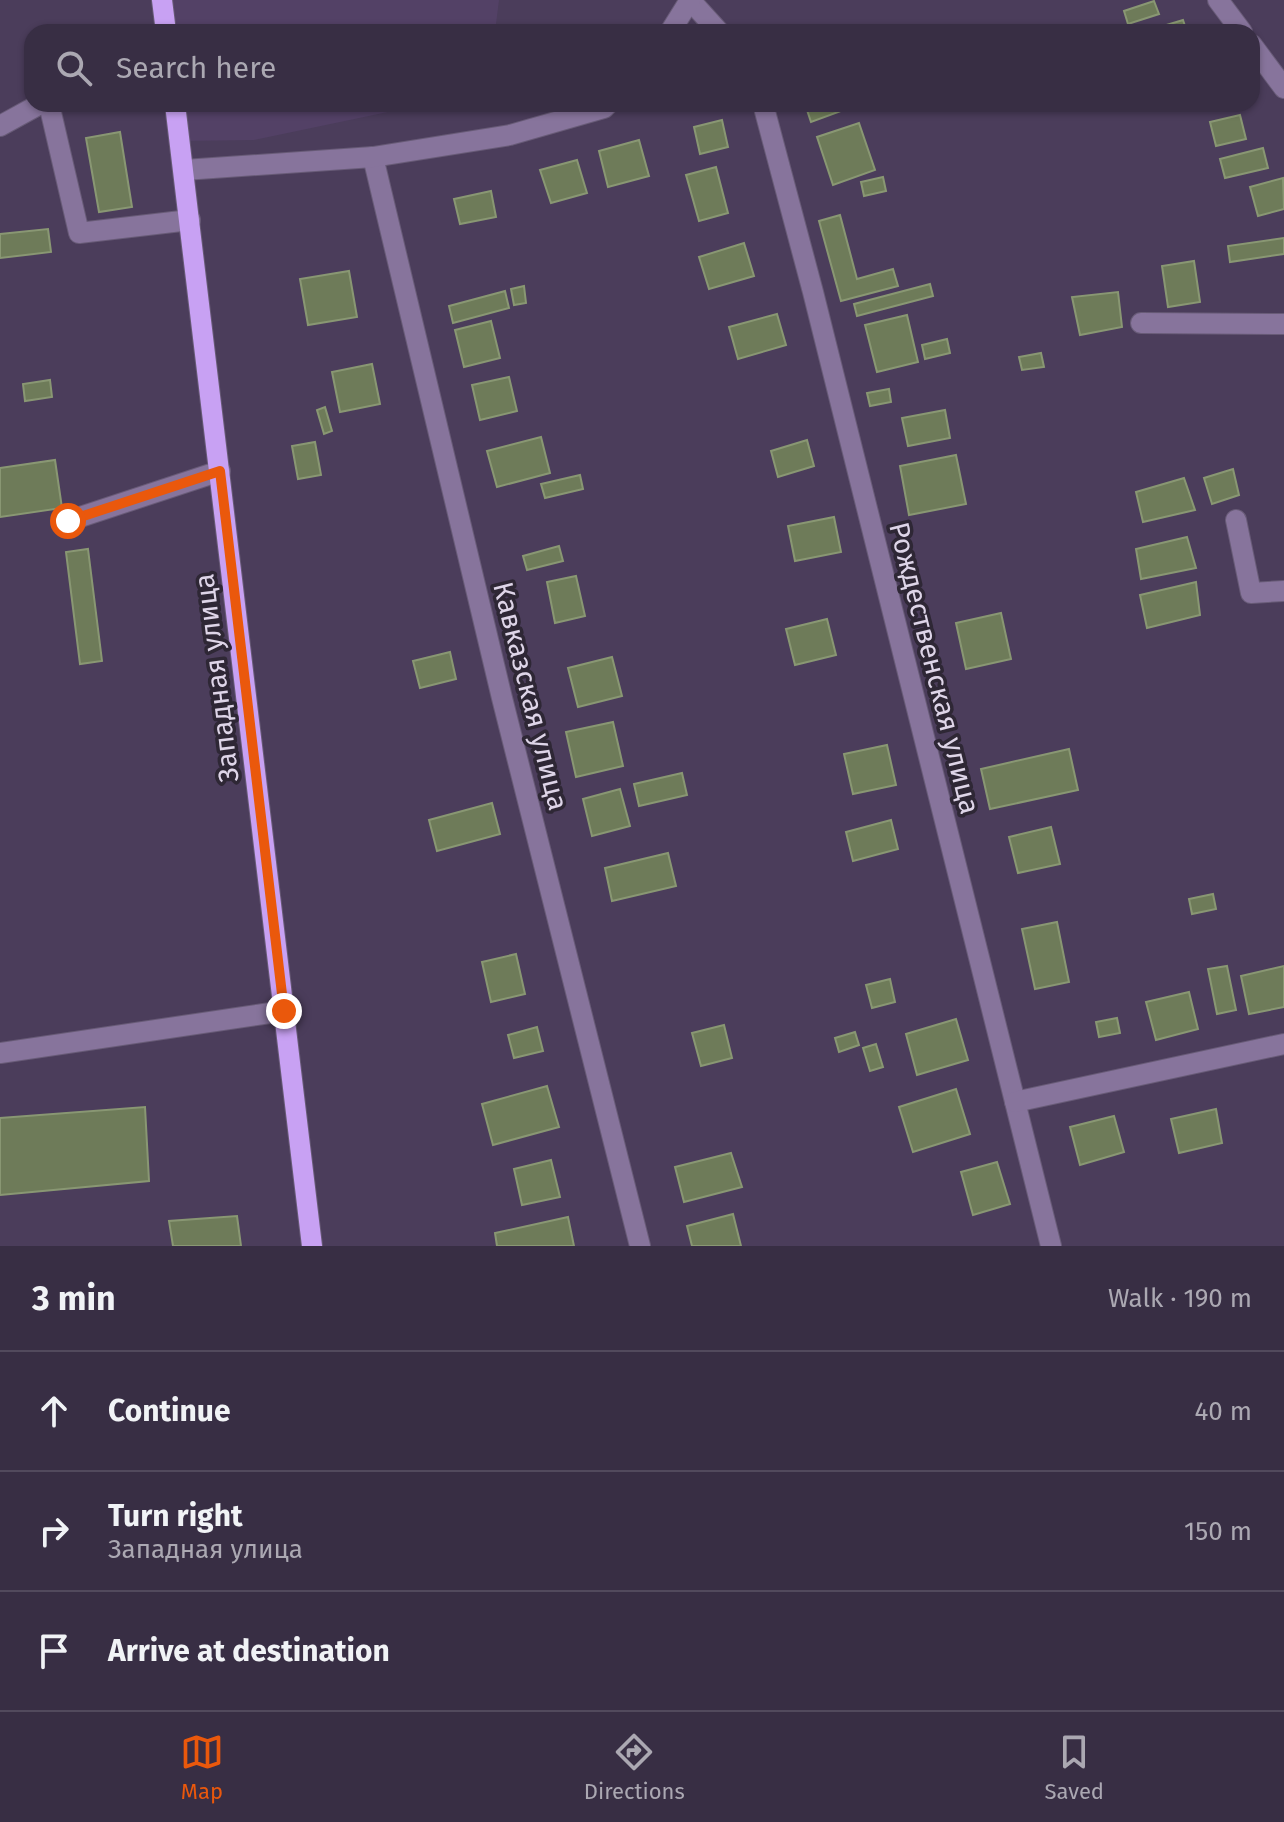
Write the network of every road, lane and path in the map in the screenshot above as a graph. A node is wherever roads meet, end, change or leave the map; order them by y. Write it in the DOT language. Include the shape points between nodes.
graph roads {
  1 [pos="162,0"];
  2 [pos="690,0"];
  3 [pos="1218,0"];
  4 [pos="165,24"];
  5 [pos="675,24"];
  6 [pos="712,24"];
  7 [pos="1236,24"];
  8 [pos="1260,56"];
  9 [pos="1284,88"];
  10 [pos="25,112"];
  11 [pos="51,112"];
  12 [pos="176,112"];
  13 [pos="590,112"];
  14 [pos="765,112"];
  15 [pos="0,126"];
  16 [pos="373,157"];
  17 [pos="184,170"];
  18 [pos="190,220"];
  19 [pos="1141,323"];
  20 [pos="1284,324"];
  21 [pos="220,471"];
  22 [pos="1236,520"];
  23 [pos="68,521"];
  24 [pos="1284,591"];
  25 [pos="284,1011"];
  26 [pos="1284,1044"];
  27 [pos="0,1053"];
  28 [pos="1015,1102"];
  29 [pos="312,1246"];
  30 [pos="640,1246"];
  31 [pos="1051,1246"];
  1 -- 4 [label="main road"];
  2 -- 5 [label="street"];
  2 -- 6 [label="street"];
  3 -- 7 [label="street"];
  8 -- 9 [label="street"];
  10 -- 15 [label="street"];
  11 -- 18 [label="street" via="79,233"];
  12 -- 17 [label="main road, Западная улица"];
  13 -- 16 [label="street" via="510,135"];
  14 -- 28 [label="street, Рождественская улица"];
  16 -- 17 [label="street"];
  16 -- 30 [label="street, Кавказская улица"];
  17 -- 18 [label="main road, Западная улица"];
  18 -- 21 [label="main road, Западная улица"];
  19 -- 20 [label="street"];
  21 -- 23 [label="street"];
  21 -- 25 [label="main road, Западная улица"];
  22 -- 24 [label="street" via="1251,593"];
  25 -- 27 [label="street"];
  25 -- 29 [label="main road, Западная улица"];
  26 -- 28 [label="street"];
  28 -- 31 [label="street, Рождественская улица"];
}
